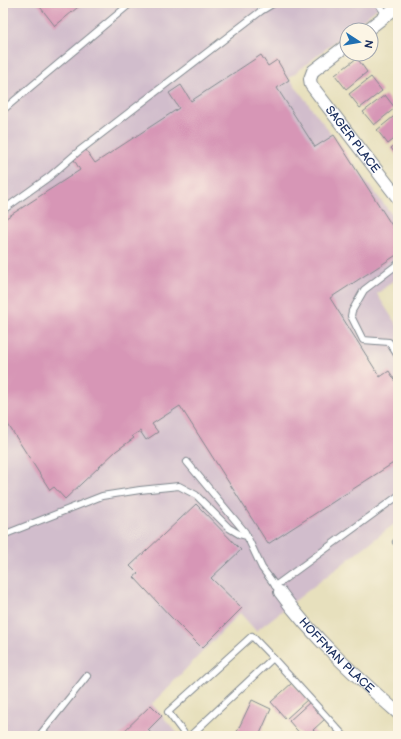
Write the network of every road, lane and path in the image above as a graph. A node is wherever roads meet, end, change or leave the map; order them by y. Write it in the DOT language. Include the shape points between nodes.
graph roads {
  1 [pos="131,3"];
  2 [pos="274,3"];
  3 [pos="378,3"];
  4 [pos="398,6"];
  5 [pos="386,15"];
  6 [pos="377,22"];
  7 [pos="339,51"];
  8 [pos="3,110"];
  9 [pos="396,193"];
  10 [pos="3,210"];
  11 [pos="398,264"];
  12 [pos="398,356"];
  13 [pos="187,462"];
  14 [pos="398,496"];
  15 [pos="3,536"];
  16 [pos="247,536"];
  17 [pos="277,589"];
  18 [pos="273,658"];
  19 [pos="87,676"];
  20 [pos="398,713"];
  21 [pos="39,736"];
  22 [pos="186,736"];
  23 [pos="190,736"];
  24 [pos="344,736"];
  1 -- 8 [label="lane"];
  2 -- 10 [label="lane"];
  3 -- 5 [label="lane"];
  4 -- 5 [label="street"];
  5 -- 6 [label="street"];
  7 -- 9 [label="street, SAGER PLACE" via="313,71 311,85"];
  11 -- 12 [label="lane" via="364,290 351,316 363,340 389,342"];
  13 -- 16 [label="lane"];
  14 -- 17 [label="lane"];
  15 -- 16 [label="lane" via="102,496 179,486 196,495 229,528"];
  16 -- 17 [label="lane" via="262,568"];
  17 -- 20 [label="street, HOFFMAN PLACE" via="332,652"];
  18 -- 22 [label="lane" via="252,636 168,712"];
  18 -- 23 [label="lane"];
  18 -- 24 [label="lane"];
  19 -- 21 [label="lane"];
}
